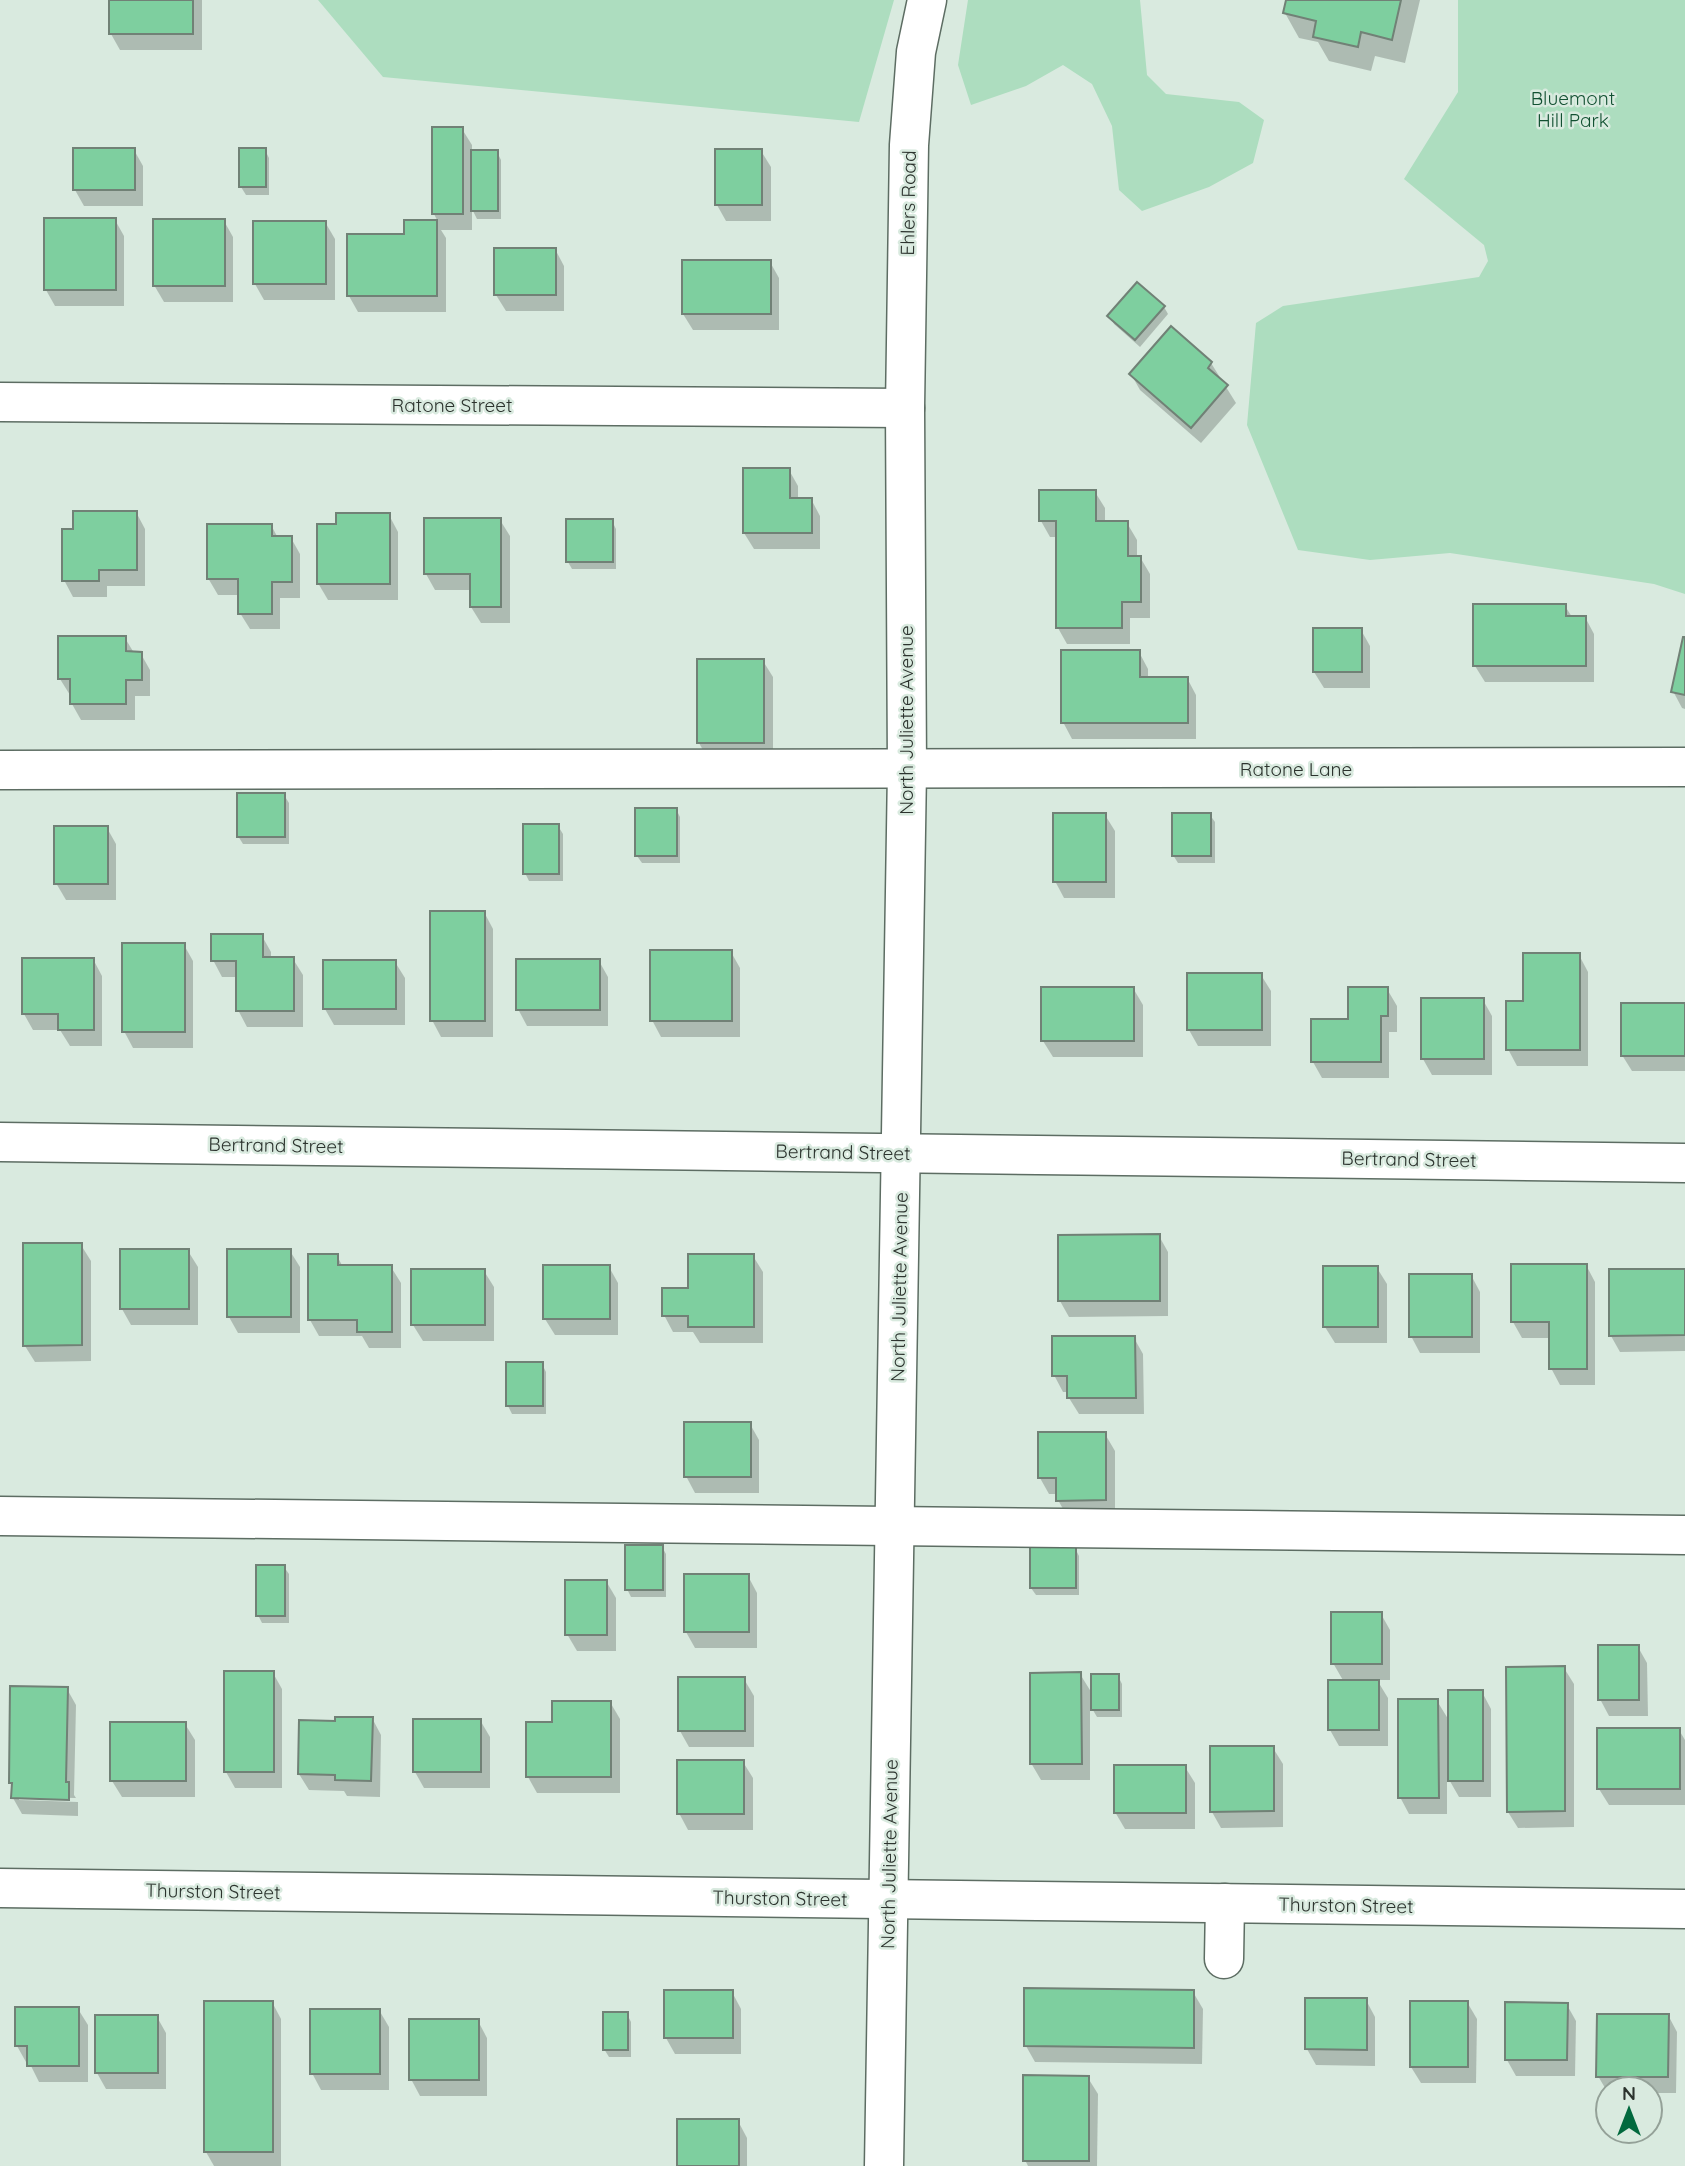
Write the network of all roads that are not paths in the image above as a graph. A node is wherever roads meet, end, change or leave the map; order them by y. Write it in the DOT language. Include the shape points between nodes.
graph roads {
  1 [pos="927,0"];
  2 [pos="0,402"];
  3 [pos="905,408"];
  4 [pos="1685,767"];
  5 [pos="0,770"];
  6 [pos="907,770"];
  7 [pos="0,1142"];
  8 [pos="901,1153"];
  9 [pos="1685,1163"];
  10 [pos="0,1516"];
  11 [pos="895,1526"];
  12 [pos="1685,1535"];
  13 [pos="0,1888"];
  14 [pos="888,1899"];
  15 [pos="1225,1903"];
  16 [pos="1685,1909"];
  17 [pos="1224,1959"];
  18 [pos="884,2166"];
  1 -- 3 [label="street, Ehlers Road" via="916,52 909,145"];
  2 -- 3 [label="street, Ratone Street"];
  3 -- 6 [label="street, North Juliette Avenue"];
  4 -- 6 [label="street, Ratone Lane"];
  5 -- 6 [label="street, Ratone Lane"];
  6 -- 8 [label="street, North Juliette Avenue"];
  7 -- 8 [label="street, Bertrand Street"];
  8 -- 9 [label="street, Bertrand Street"];
  8 -- 11 [label="street, North Juliette Avenue"];
  10 -- 11 [label="street"];
  11 -- 12 [label="street"];
  11 -- 14 [label="street, North Juliette Avenue"];
  13 -- 14 [label="street, Thurston Street"];
  14 -- 15 [label="street, Thurston Street"];
  14 -- 18 [label="street, North Juliette Avenue"];
  15 -- 16 [label="street, Thurston Street"];
  15 -- 17 [label="street"];
}
